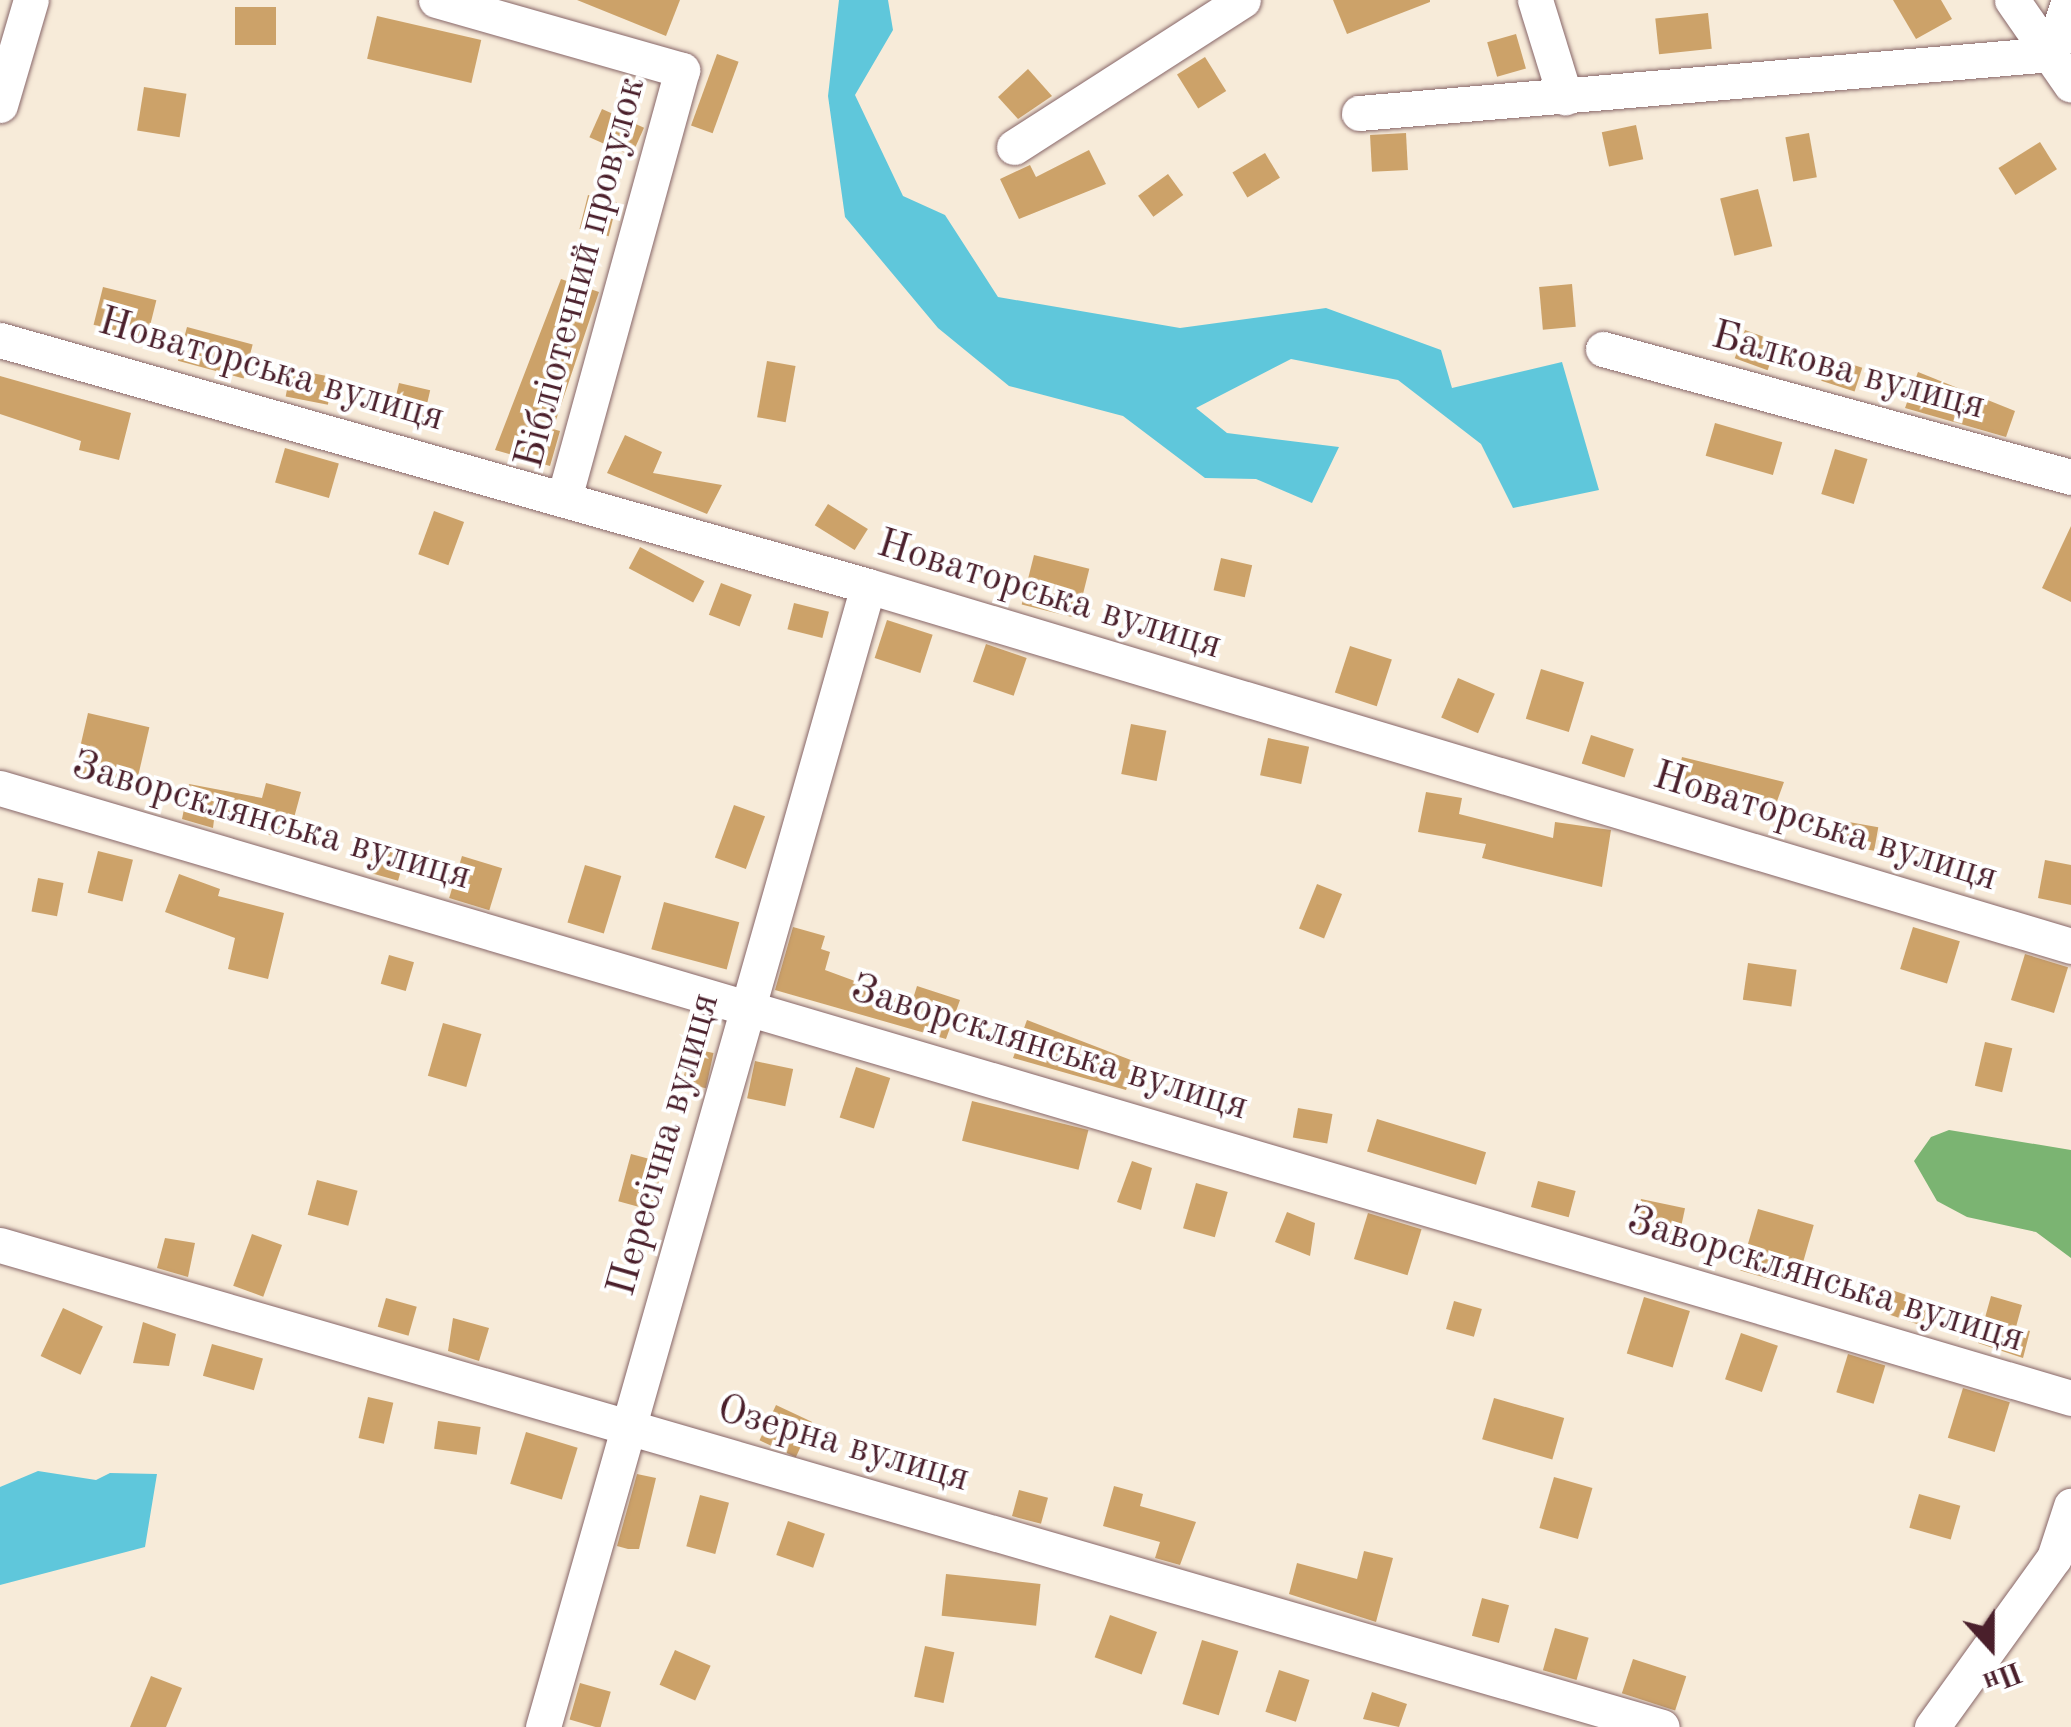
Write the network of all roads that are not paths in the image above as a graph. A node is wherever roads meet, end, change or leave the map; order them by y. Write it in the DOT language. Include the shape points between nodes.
graph roads {
  1 [pos="31,0"];
  2 [pos="436,0"];
  3 [pos="1242,0"];
  4 [pos="1534,0"];
  5 [pos="2012,0"];
  6 [pos="2069,0"];
  7 [pos="2051,54"];
  8 [pos="2071,84"];
  9 [pos="1565,98"];
  10 [pos="0,105"];
  11 [pos="1360,113"];
  12 [pos="1014,147"];
  13 [pos="0,340"];
  14 [pos="1603,348"];
  15 [pos="2071,477"];
  16 [pos="564,499"];
  17 [pos="868,586"];
  18 [pos="0,788"];
  19 [pos="2071,946"];
  20 [pos="749,1004"];
  21 [pos="0,1246"];
  22 [pos="2071,1398"];
  23 [pos="628,1427"];
  24 [pos="2071,1506"];
  25 [pos="543,1727"];
  26 [pos="1662,1727"];
  27 [pos="1932,1727"];
  1 -- 10 [label="street"];
  2 -- 16 [label="street, Бібліотечний провулок" via="682,70"];
  3 -- 12 [label="street"];
  4 -- 9 [label="street"];
  5 -- 7 [label="street"];
  6 -- 7 [label="street"];
  7 -- 8 [label="street"];
  7 -- 9 [label="street"];
  9 -- 11 [label="street"];
  13 -- 16 [label="street, Новаторська вулиця"];
  14 -- 15 [label="street, Балкова вулиця"];
  16 -- 17 [label="street, Новаторська вулиця"];
  17 -- 19 [label="street, Новаторська вулиця"];
  17 -- 20 [label="street, Пересічна вулиця"];
  18 -- 20 [label="street, Заворсклянська вулиця"];
  20 -- 22 [label="street, Заворсклянська вулиця"];
  20 -- 23 [label="street, Пересічна вулиця"];
  21 -- 23 [label="street, Озерна вулиця"];
  23 -- 25 [label="street, Пересічна вулиця"];
  23 -- 26 [label="street, Озерна вулиця"];
  24 -- 27 [label="street" via="2054,1558"];
}
